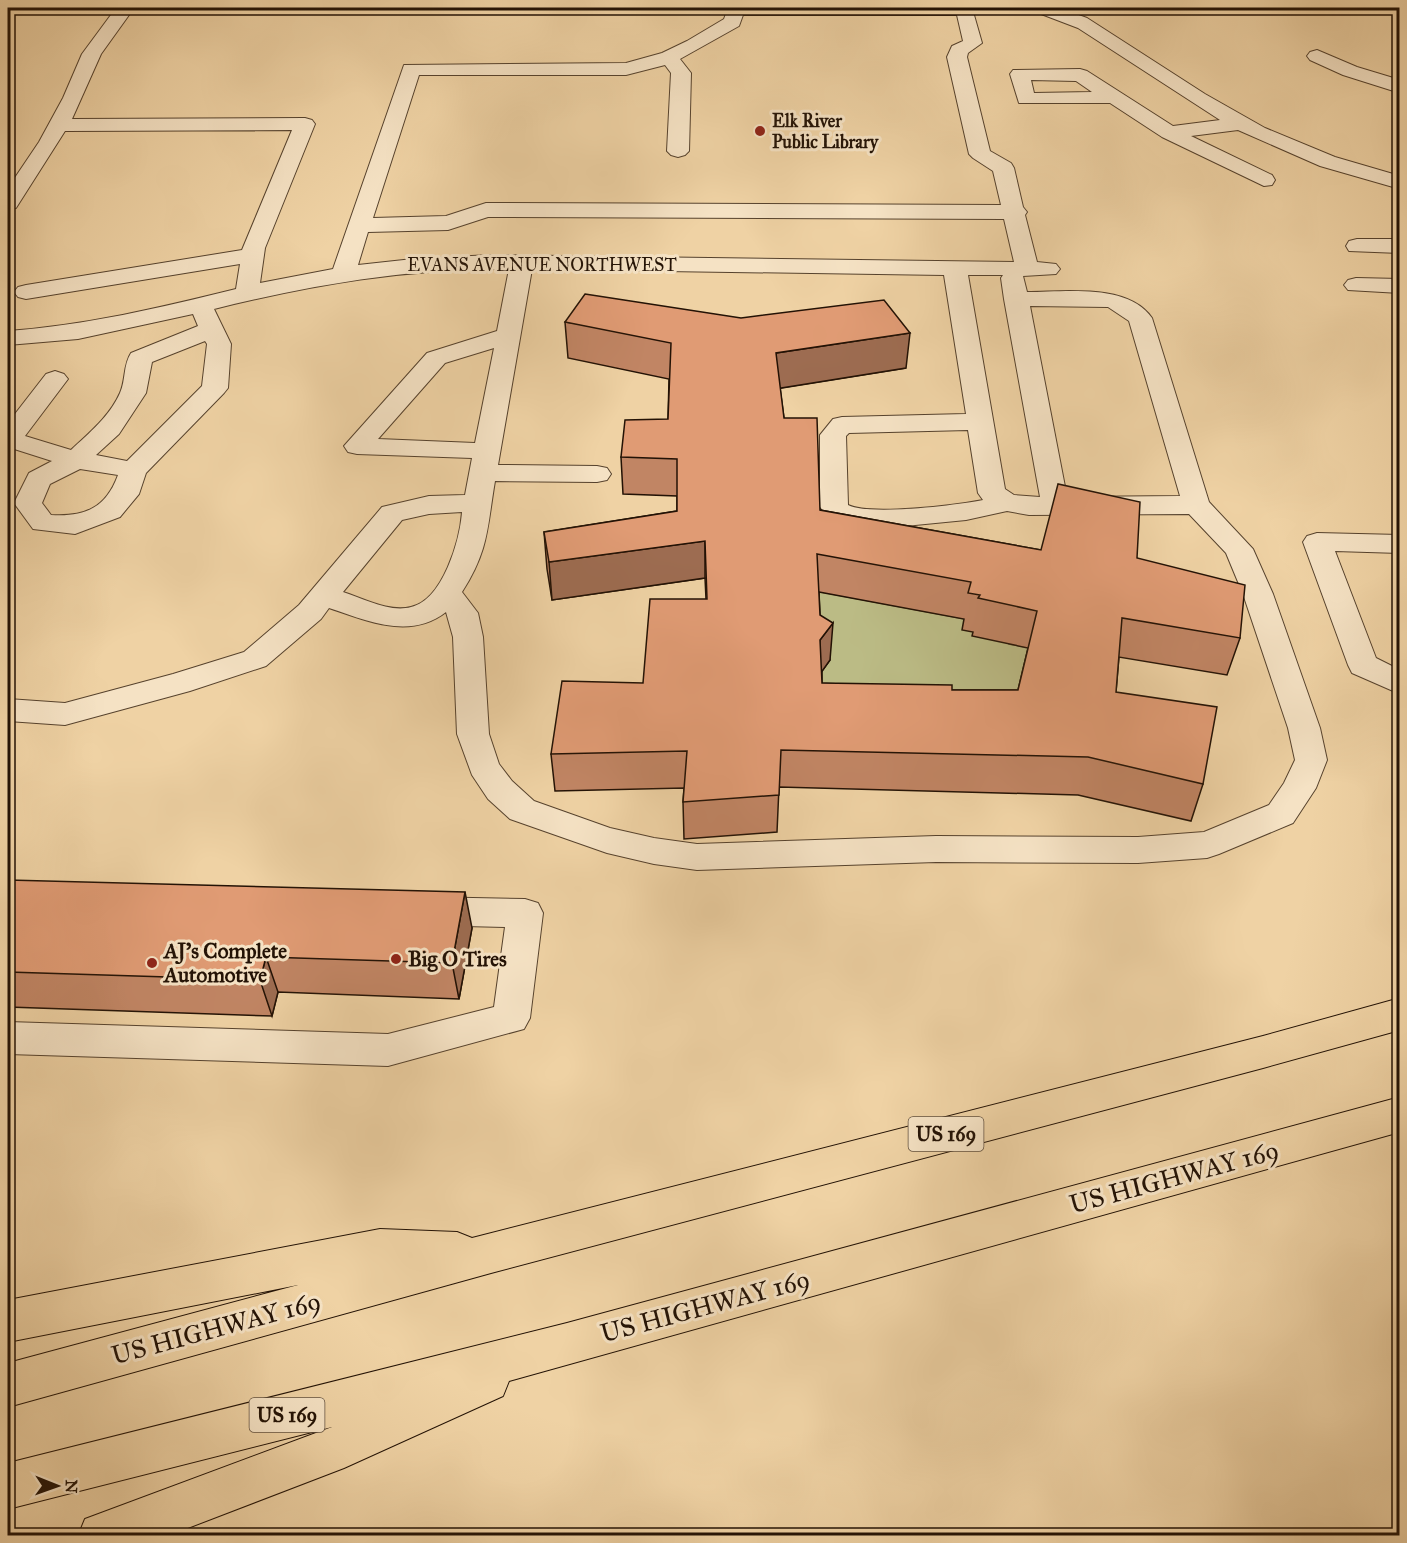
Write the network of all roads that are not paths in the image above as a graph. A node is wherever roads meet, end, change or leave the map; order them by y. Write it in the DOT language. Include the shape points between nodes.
graph roads {
  1 [pos="125,8"];
  2 [pos="736,8"];
  3 [pos="1042,8"];
  4 [pos="1317,56"];
  5 [pos="669,57"];
  6 [pos="1400,87"];
  7 [pos="1115,97"];
  8 [pos="1241,123"];
  9 [pos="58,125"];
  10 [pos="1169,133"];
  11 [pos="678,152"];
  12 [pos="1264,180"];
  13 [pos="1400,183"];
  14 [pos="8,203"];
  15 [pos="1016,212"];
  16 [pos="360,225"];
  17 [pos="1357,246"];
  18 [pos="1400,246"];
  19 [pos="253,255"];
  20 [pos="522,262"];
  21 [pos="955,268"];
  22 [pos="1029,269"];
  23 [pos="343,274"];
  24 [pos="1356,285"];
  25 [pos="1400,286"];
  26 [pos="26,292"];
  27 [pos="247,294"];
  28 [pos="1016,299"];
  29 [pos="200,305"];
  30 [pos="212,329"];
  31 [pos="508,336"];
  32 [pos="8,338"];
  33 [pos="55,379"];
  34 [pos="980,422"];
  35 [pos="8,439"];
  36 [pos="76,460"];
  37 [pos="484,462"];
  38 [pos="133,470"];
  39 [pos="597,474"];
  40 [pos="999,498"];
  41 [pos="477,502"];
  42 [pos="1196,505"];
  43 [pos="1055,506"];
  44 [pos="1400,544"];
  45 [pos="447,593"];
  46 [pos="323,596"];
  47 [pos="1400,683"];
  48 [pos="8,710"];
  49 [pos="396,910"];
  50 [pos="1400,1014"];
  51 [pos="8,1038"];
  52 [pos="1400,1114"];
  53 [pos="491,1253"];
  54 [pos="8,1321"];
  55 [pos="567,1345"];
  56 [pos="8,1384"];
  57 [pos="8,1486"];
  58 [pos="102,1536"];
  1 -- 9 [label="street" via="92,54"];
  2 -- 5 [label="street" via="732,22 686,51"];
  2 -- 15 [label="street" via="965,9 973,43 959,50 957,57 980,154 1003,168"];
  3 -- 8 [label="street" via="1083,23"];
  4 -- 6 [label="street"];
  5 -- 11 [label="street" via="681,73"];
  5 -- 16 [label="street" via="626,69 411,69"];
  7 -- 10 [label="street"];
  8 -- 10 [label="street"];
  8 -- 13 [label="street" via="1308,154"];
  9 -- 14 [label="street"];
  9 -- 19 [label="street" via="304,124"];
  10 -- 12 [label="street"];
  15 -- 16 [label="street" via="486,210 448,224"];
  15 -- 22 [label="street"];
  16 -- 23 [label="street"];
  17 -- 18 [label="street"];
  19 -- 26 [label="street"];
  19 -- 27 [label="street"];
  20 -- 21 [label="street, EVANS AVENUE NORTHWEST"];
  20 -- 23 [label="street, EVANS AVENUE NORTHWEST" via="418,264"];
  20 -- 31 [label="street"];
  21 -- 22 [label="street, EVANS AVENUE NORTHWEST"];
  21 -- 34 [label="street"];
  22 -- 28 [label="street"];
  23 -- 27 [label="street, EVANS AVENUE NORTHWEST"];
  24 -- 25 [label="street"];
  27 -- 29 [label="street, EVANS AVENUE NORTHWEST"];
  28 -- 42 [label="street" via="1108,300 1120,303 1140,318"];
  28 -- 43 [label="street"];
  29 -- 30 [label="street"];
  29 -- 32 [label="street, EVANS AVENUE NORTHWEST" via="105,326"];
  30 -- 36 [label="street" via="140,358 133,393 110,428"];
  30 -- 38 [label="street" via="219,344 215,388"];
  31 -- 37 [label="street"];
  31 -- 37 [label="street" via="436,358 357,446"];
  33 -- 35 [label="street"];
  34 -- 40 [label="street"];
  34 -- 40 [label="street" via="842,425 833,435 834,507 842,515 891,519 973,513"];
  35 -- 36 [label="street"];
  36 -- 38 [label="street"];
  36 -- 38 [label="street" via="39,480 28,503 43,523 75,525 110,511 125,494"];
  37 -- 39 [label="street"];
  37 -- 41 [label="street"];
  40 -- 43 [label="street" via="1029,506"];
  41 -- 45 [label="street" via="473,538"];
  41 -- 46 [label="street" via="393,513"];
  42 -- 43 [label="street"];
  42 -- 45 [label="street" via="1239,549 1304,728 1311,760 1299,788 1281,814 1208,845 1138,850 936,849 697,857 607,840 522,810 500,790 484,767 473,734 468,637 463,613"];
  44 -- 47 [label="street" via="1317,542 1363,665"];
  45 -- 46 [label="street" via="438,605 421,615 401,619"];
  46 -- 48 [label="street" via="255,659 65,714"];
  49 -- 51 [label="street" via="525,913 511,1018 388,1050"];
  50 -- 53 [label="highway, US HIGHWAY 169 / US 169"];
  52 -- 55 [label="highway, US HIGHWAY 169 / US 169"];
  53 -- 54 [label="highway" via="380,1249"];
  53 -- 56 [label="highway, US HIGHWAY 169 / US 169"];
  55 -- 57 [label="highway, US HIGHWAY 169 / US 169"];
  55 -- 58 [label="highway" via="328,1452"];
}
